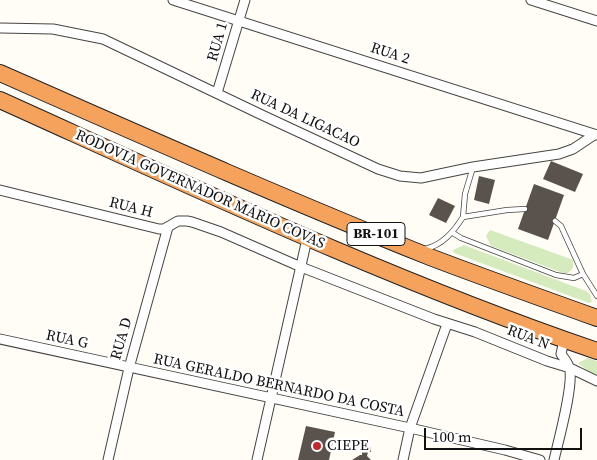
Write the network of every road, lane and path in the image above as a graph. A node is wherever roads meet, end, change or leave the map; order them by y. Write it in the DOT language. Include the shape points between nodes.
graph roads {
  1 [pos="173,0"];
  2 [pos="245,0"];
  3 [pos="531,0"];
  4 [pos="238,20"];
  5 [pos="597,21"];
  6 [pos="4,28"];
  7 [pos="0,73"];
  8 [pos="218,93"];
  9 [pos="0,100"];
  10 [pos="596,135"];
  11 [pos="473,167"];
  12 [pos="0,190"];
  13 [pos="525,209"];
  14 [pos="463,217"];
  15 [pos="555,221"];
  16 [pos="168,227"];
  17 [pos="453,233"];
  18 [pos="307,238"];
  19 [pos="416,251"];
  20 [pos="301,266"];
  21 [pos="583,274"];
  22 [pos="597,296"];
  23 [pos="597,318"];
  24 [pos="447,324"];
  25 [pos="0,339"];
  26 [pos="564,340"];
  27 [pos="597,351"];
  28 [pos="128,368"];
  29 [pos="570,368"];
  30 [pos="597,381"];
  31 [pos="271,398"];
  32 [pos="410,428"];
  33 [pos="108,460"];
  34 [pos="257,460"];
  35 [pos="403,460"];
  36 [pos="540,460"];
  37 [pos="554,460"];
  1 -- 4 [label="street, RUA 2"];
  2 -- 4 [label="street, RUA 1"];
  3 -- 5 [label="street"];
  4 -- 8 [label="street, RUA 1"];
  4 -- 10 [label="street, RUA 2"];
  6 -- 8 [label="street, RUA DA LIGACAO" via="53,29 103,39"];
  7 -- 19 [label="highway, RODOVIA GOVERNADOR MÁRIO COVAS / BR-101"];
  8 -- 11 [label="street, RUA DA LIGACAO" via="400,176 421,178"];
  9 -- 18 [label="highway, RODOVIA GOVERNADOR MÁRIO COVAS / BR-101"];
  10 -- 11 [label="street, RUA DA LIGACAO" via="559,154"];
  11 -- 14 [label="lane" via="465,194"];
  12 -- 16 [label="street, RUA H" via="146,227"];
  13 -- 14 [label="lane"];
  14 -- 17 [label="lane"];
  15 -- 21 [label="lane" via="561,226"];
  16 -- 20 [label="street, RUA H" via="187,220"];
  16 -- 28 [label="street, RUA D"];
  17 -- 19 [label="lane" via="432,248"];
  17 -- 21 [label="lane" via="556,275 574,278"];
  18 -- 20 [label="street"];
  18 -- 26 [label="highway, RODOVIA GOVERNADOR MÁRIO COVAS / BR-101" via="401,278"];
  19 -- 23 [label="highway, RODOVIA GOVERNADOR MÁRIO COVAS / BR-101"];
  20 -- 24 [label="street, RUA H"];
  20 -- 31 [label="street"];
  21 -- 22 [label="lane"];
  24 -- 29 [label="street, RUA N"];
  24 -- 32 [label="street"];
  25 -- 28 [label="street, RUA G"];
  26 -- 27 [label="highway, RODOVIA GOVERNADOR MÁRIO COVAS / BR-101"];
  26 -- 29 [label="street" via="561,354"];
  28 -- 31 [label="street, RUA GERALDO BERNARDO DA COSTA"];
  28 -- 33 [label="street, RUA D"];
  29 -- 30 [label="street, RUA N"];
  29 -- 37 [label="street"];
  31 -- 32 [label="street, RUA GERALDO BERNARDO DA COSTA"];
  31 -- 34 [label="street"];
  32 -- 35 [label="street"];
  32 -- 36 [label="street, RUA GERALDO BERNARDO DA COSTA"];
}
